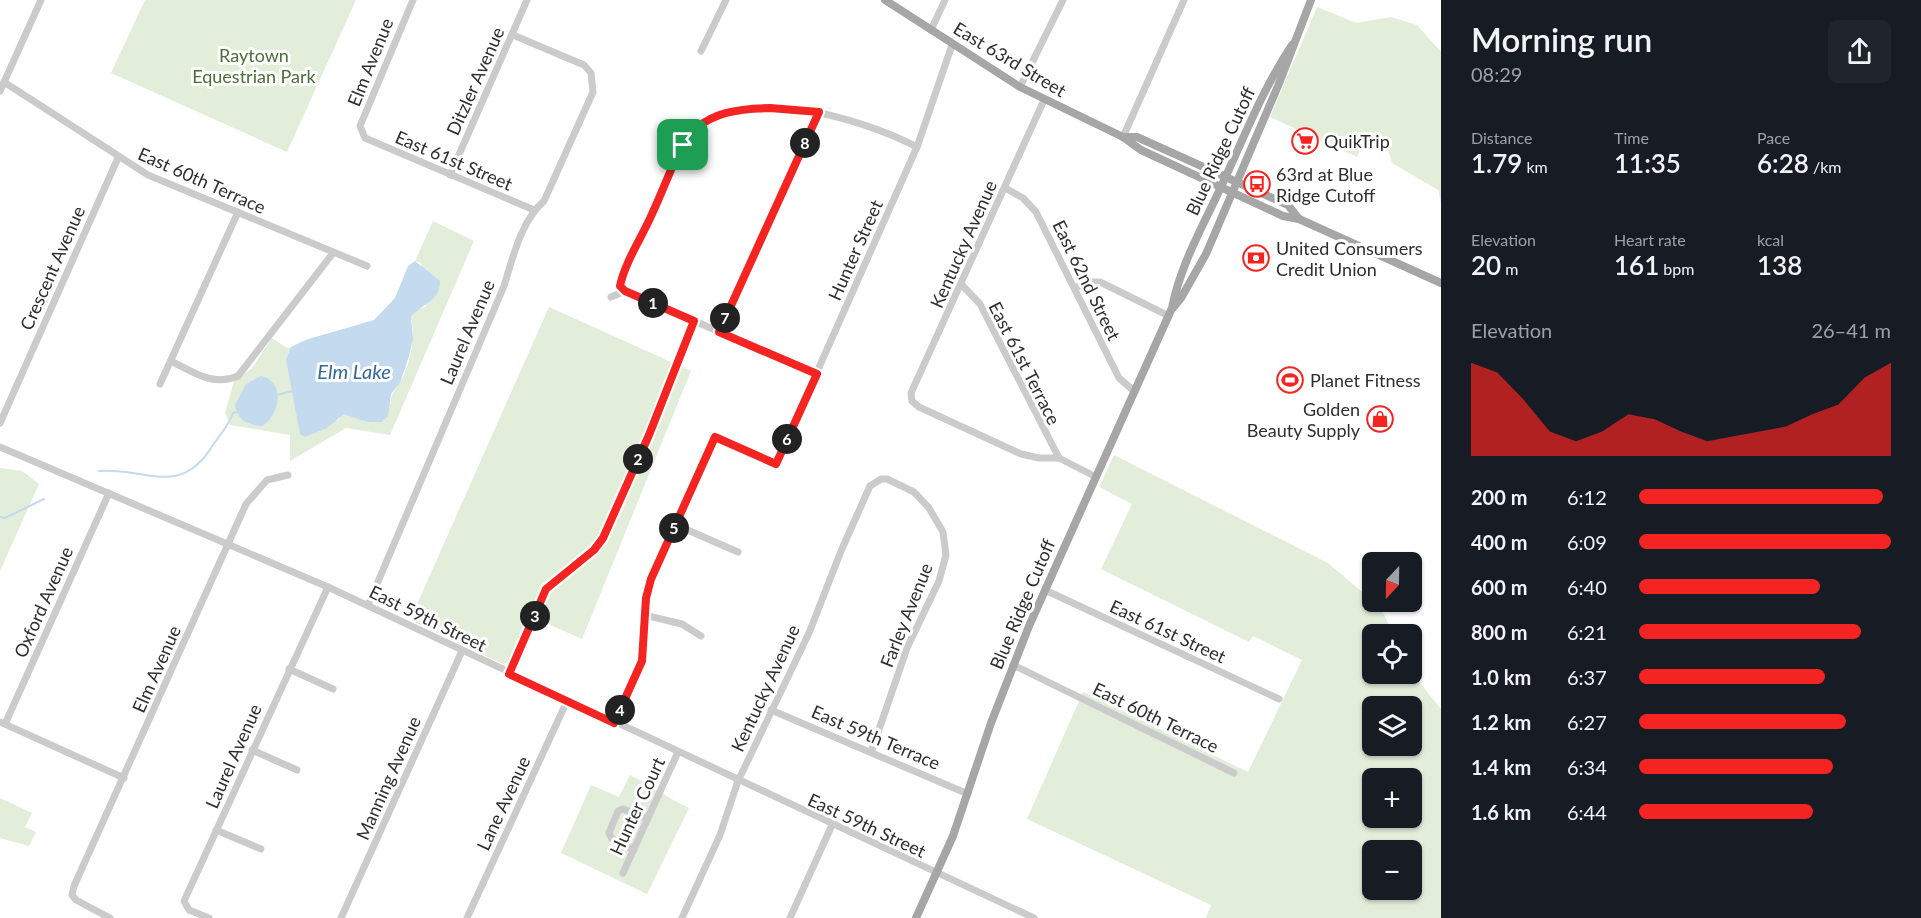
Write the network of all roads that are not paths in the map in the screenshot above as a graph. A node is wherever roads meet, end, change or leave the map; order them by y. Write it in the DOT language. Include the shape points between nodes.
graph roads {
  1 [pos="41,0"];
  2 [pos="412,0"];
  3 [pos="527,0"];
  4 [pos="726,0"];
  5 [pos="885,0"];
  6 [pos="945,0"];
  7 [pos="1063,0"];
  8 [pos="1184,0"];
  9 [pos="1309,1"];
  10 [pos="931,30"];
  11 [pos="513,35"];
  12 [pos="952,45"];
  13 [pos="1292,45"];
  14 [pos="701,51"];
  15 [pos="4,82"];
  16 [pos="1020,87"];
  17 [pos="0,91"];
  18 [pos="1044,100"];
  19 [pos="819,112"];
  20 [pos="363,135"];
  21 [pos="1123,137"];
  22 [pos="917,147"];
  23 [pos="118,158"];
  24 [pos="450,175"];
  25 [pos="1226,176"];
  26 [pos="1238,181"];
  27 [pos="1005,188"];
  28 [pos="1221,188"];
  29 [pos="1232,193"];
  30 [pos="534,210"];
  31 [pos="238,212"];
  32 [pos="1299,219"];
  33 [pos="333,253"];
  34 [pos="367,266"];
  35 [pos="1441,283"];
  36 [pos="962,285"];
  37 [pos="1075,288"];
  38 [pos="625,291"];
  39 [pos="612,297"];
  40 [pos="1171,312"];
  41 [pos="694,321"];
  42 [pos="719,332"];
  43 [pos="171,361"];
  44 [pos="817,374"];
  45 [pos="160,384"];
  46 [pos="1135,392"];
  47 [pos="0,423"];
  48 [pos="0,447"];
  49 [pos="1059,458"];
  50 [pos="288,475"];
  51 [pos="1096,477"];
  52 [pos="885,479"];
  53 [pos="109,493"];
  54 [pos="676,525"];
  55 [pos="229,544"];
  56 [pos="738,552"];
  57 [pos="328,586"];
  58 [pos="1045,590"];
  59 [pos="368,605"];
  60 [pos="644,615"];
  61 [pos="701,636"];
  62 [pos="462,651"];
  63 [pos="1013,665"];
  64 [pos="289,669"];
  65 [pos="509,674"];
  66 [pos="333,689"];
  67 [pos="1279,699"];
  68 [pos="567,701"];
  69 [pos="771,710"];
  70 [pos="2,723"];
  71 [pos="614,723"];
  72 [pos="252,750"];
  73 [pos="872,750"];
  74 [pos="678,752"];
  75 [pos="297,770"];
  76 [pos="1234,773"];
  77 [pos="124,778"];
  78 [pos="738,781"];
  79 [pos="968,794"];
  80 [pos="647,819"];
  81 [pos="832,825"];
  82 [pos="216,830"];
  83 [pos="261,849"];
  84 [pos="634,850"];
  85 [pos="623,873"];
  86 [pos="936,873"];
  87 [pos="110,918"];
  88 [pos="209,918"];
  89 [pos="341,918"];
  90 [pos="467,918"];
  91 [pos="682,918"];
  92 [pos="790,918"];
  93 [pos="916,918"];
  94 [pos="1034,918"];
  1 -- 15 [label="street"];
  2 -- 20 [label="street, Elm Avenue" via="360,126"];
  3 -- 11 [label="street, Ditzler Avenue"];
  4 -- 14 [label="street"];
  5 -- 10 [label="main road, East 63rd Street"];
  6 -- 10 [label="street"];
  7 -- 16 [label="street"];
  8 -- 21 [label="street"];
  9 -- 13 [label="main road, Blue Ridge Cutoff"];
  10 -- 12 [label="main road, East 63rd Street"];
  11 -- 24 [label="street, Ditzler Avenue"];
  11 -- 30 [label="street, Laurel Avenue" via="584,65 592,75 593,92 544,201"];
  12 -- 16 [label="main road, East 63rd Street"];
  12 -- 22 [label="street, Hunter Street"];
  13 -- 25 [label="main road, Blue Ridge Cutoff" via="1273,75"];
  13 -- 26 [label="main road, Blue Ridge Cutoff"];
  15 -- 17 [label="street"];
  15 -- 23 [label="street, East 60th Terrace"];
  16 -- 18 [label="main road, East 63rd Street"];
  18 -- 21 [label="main road, East 63rd Street"];
  18 -- 27 [label="street, Kentucky Avenue"];
  19 -- 22 [label="street" via="869,125"];
  19 -- 38 [label="street" via="730,110 691,134 672,167 620,284"];
  19 -- 42 [label="street"];
  20 -- 24 [label="street, East 61st Street"];
  21 -- 25 [label="main road, East 63rd Street" via="1137,136"];
  21 -- 28 [label="main road, East 63rd Street" via="1141,150"];
  22 -- 44 [label="street, Hunter Street"];
  23 -- 31 [label="street, East 60th Terrace" via="148,175"];
  23 -- 47 [label="street, Crescent Avenue"];
  24 -- 30 [label="street, East 61st Street"];
  25 -- 26 [label="main road, East 63rd Street"];
  25 -- 28 [label="main road, Blue Ridge Cutoff"];
  26 -- 29 [label="main road, Blue Ridge Cutoff"];
  26 -- 32 [label="main road, East 63rd Street" via="1288,205"];
  27 -- 36 [label="street, Kentucky Avenue"];
  27 -- 37 [label="street, East 62nd Street" via="1023,198 1036,212"];
  28 -- 29 [label="main road, East 63rd Street"];
  28 -- 40 [label="main road, Blue Ridge Cutoff" via="1176,288"];
  29 -- 32 [label="main road, East 63rd Street"];
  29 -- 40 [label="main road, Blue Ridge Cutoff" via="1206,254"];
  30 -- 59 [label="street, Laurel Avenue"];
  31 -- 33 [label="street, East 60th Terrace"];
  31 -- 43 [label="street"];
  32 -- 35 [label="main road, East 63rd Street"];
  33 -- 34 [label="street, East 60th Terrace"];
  33 -- 43 [label="street" via="238,376 213,381"];
  36 -- 49 [label="street, East 61st Terrace" via="980,304"];
  36 -- 49 [label="street, Kentucky Avenue" via="911,393 912,401 1022,454"];
  37 -- 40 [label="street" via="1100,282"];
  37 -- 46 [label="street, East 62nd Street" via="1119,378"];
  38 -- 39 [label="street"];
  38 -- 41 [label="street"];
  40 -- 46 [label="main road, Blue Ridge Cutoff"];
  41 -- 42 [label="street"];
  41 -- 65 [label="street" via="603,538 546,589"];
  42 -- 44 [label="street"];
  43 -- 45 [label="street"];
  44 -- 54 [label="street, Hunter Street" via="776,464 715,437"];
  46 -- 51 [label="main road, Blue Ridge Cutoff"];
  48 -- 53 [label="street, East 59th Street"];
  49 -- 51 [label="street"];
  50 -- 55 [label="street, Elm Avenue" via="267,480 254,493"];
  51 -- 58 [label="main road, Blue Ridge Cutoff"];
  52 -- 69 [label="street, Kentucky Avenue" via="870,486 809,633"];
  52 -- 73 [label="street, Farley Avenue" via="914,492 929,508 943,531 946,555 939,581 907,648"];
  53 -- 55 [label="street, East 59th Street"];
  53 -- 70 [label="street, Oxford Avenue"];
  54 -- 56 [label="street"];
  54 -- 60 [label="street" via="651,579"];
  55 -- 57 [label="street, East 59th Street"];
  55 -- 77 [label="street, Elm Avenue"];
  57 -- 59 [label="street, East 59th Street"];
  57 -- 64 [label="street, Laurel Avenue"];
  58 -- 63 [label="main road, Blue Ridge Cutoff"];
  58 -- 67 [label="street, East 61st Street"];
  59 -- 62 [label="street, East 59th Street"];
  60 -- 61 [label="street" via="682,624"];
  60 -- 71 [label="street" via="642,661"];
  62 -- 65 [label="street, East 59th Street"];
  62 -- 89 [label="street, Manning Avenue"];
  63 -- 76 [label="street, East 60th Terrace"];
  63 -- 79 [label="main road, Blue Ridge Cutoff"];
  64 -- 66 [label="street"];
  64 -- 72 [label="street, Laurel Avenue"];
  65 -- 68 [label="street, East 59th Street"];
  68 -- 71 [label="street, East 59th Street"];
  68 -- 90 [label="street, Lane Avenue"];
  69 -- 73 [label="street, East 59th Terrace"];
  69 -- 78 [label="street, Kentucky Avenue"];
  70 -- 77 [label="street"];
  71 -- 74 [label="street, East 59th Street"];
  72 -- 75 [label="street"];
  72 -- 82 [label="street, Laurel Avenue"];
  73 -- 79 [label="street, East 59th Terrace"];
  74 -- 78 [label="street, East 59th Street"];
  74 -- 80 [label="street, Hunter Court"];
  77 -- 87 [label="street, Elm Avenue" via="72,895"];
  78 -- 81 [label="street, East 59th Street"];
  78 -- 91 [label="street, Kentucky Avenue" via="720,836"];
  79 -- 86 [label="main road, Blue Ridge Cutoff"];
  80 -- 84 [label="street, Hunter Court"];
  80 -- 84 [label="street" via="623,809 618,811 609,833 612,839"];
  81 -- 86 [label="street, East 59th Street"];
  81 -- 92 [label="street"];
  82 -- 83 [label="street"];
  82 -- 88 [label="street, Laurel Avenue" via="184,901 189,910"];
  84 -- 85 [label="street, Hunter Court"];
  86 -- 93 [label="main road, Blue Ridge Cutoff"];
  86 -- 94 [label="street, East 59th Street"];
}
